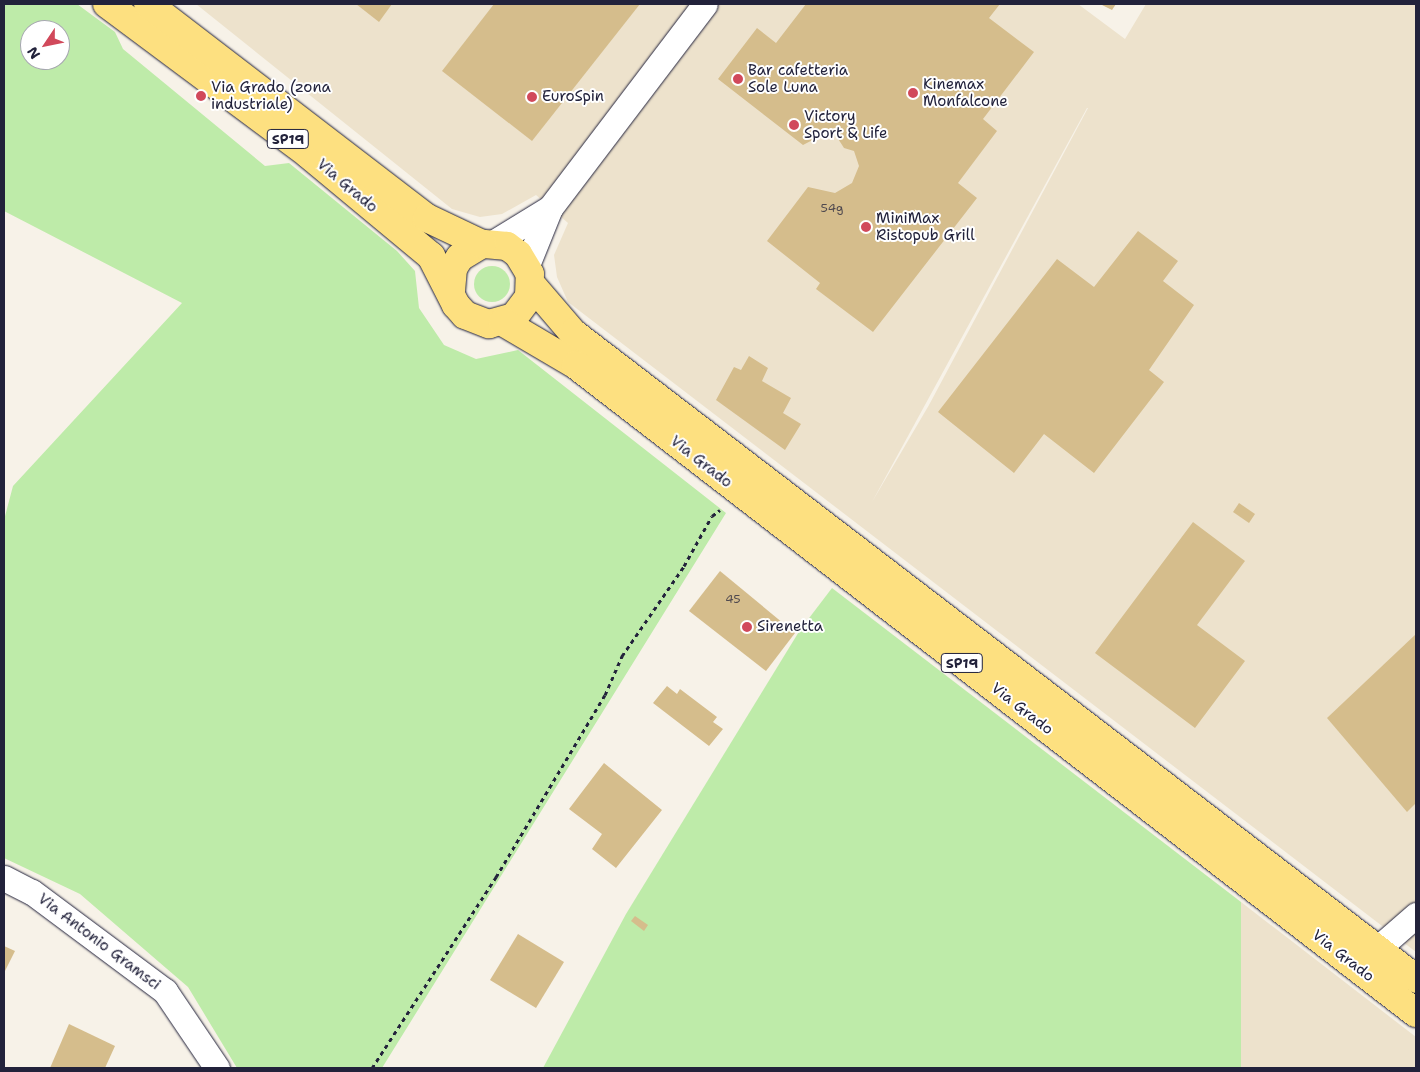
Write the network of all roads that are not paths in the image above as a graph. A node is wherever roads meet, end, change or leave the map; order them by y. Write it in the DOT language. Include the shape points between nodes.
graph roads {
  1 [pos="107,4"];
  2 [pos="148,4"];
  3 [pos="705,4"];
  4 [pos="550,208"];
  5 [pos="487,244"];
  6 [pos="529,274"];
  7 [pos="451,293"];
  8 [pos="503,322"];
  9 [pos="4,878"];
  10 [pos="1416,915"];
  11 [pos="1377,949"];
  12 [pos="1416,979"];
  13 [pos="1416,1012"];
  14 [pos="217,1068"];
  1 -- 7 [label="main road, Via Grado / SP19" via="308,154 431,256"];
  2 -- 5 [label="main road, Via Grado / SP19" via="427,218"];
  3 -- 4 [label="street"];
  4 -- 5 [label="street"];
  4 -- 6 [label="street"];
  5 -- 6 [label="main road, Via Grado / SP19" via="507,246"];
  5 -- 7 [label="main road" via="460,257 452,274"];
  6 -- 8 [label="main road" via="523,308"];
  6 -- 11 [label="main road, Via Grado / SP19" via="573,333"];
  7 -- 8 [label="main road, Via Grado / SP19" via="456,305 476,322"];
  8 -- 13 [label="main road, Via Grado / SP19" via="576,365"];
  9 -- 14 [label="street, Via Antonio Gramsci" via="32,892 165,991"];
  10 -- 11 [label="street, Via Grado"];
  11 -- 12 [label="main road, Via Grado / SP19"];
}
